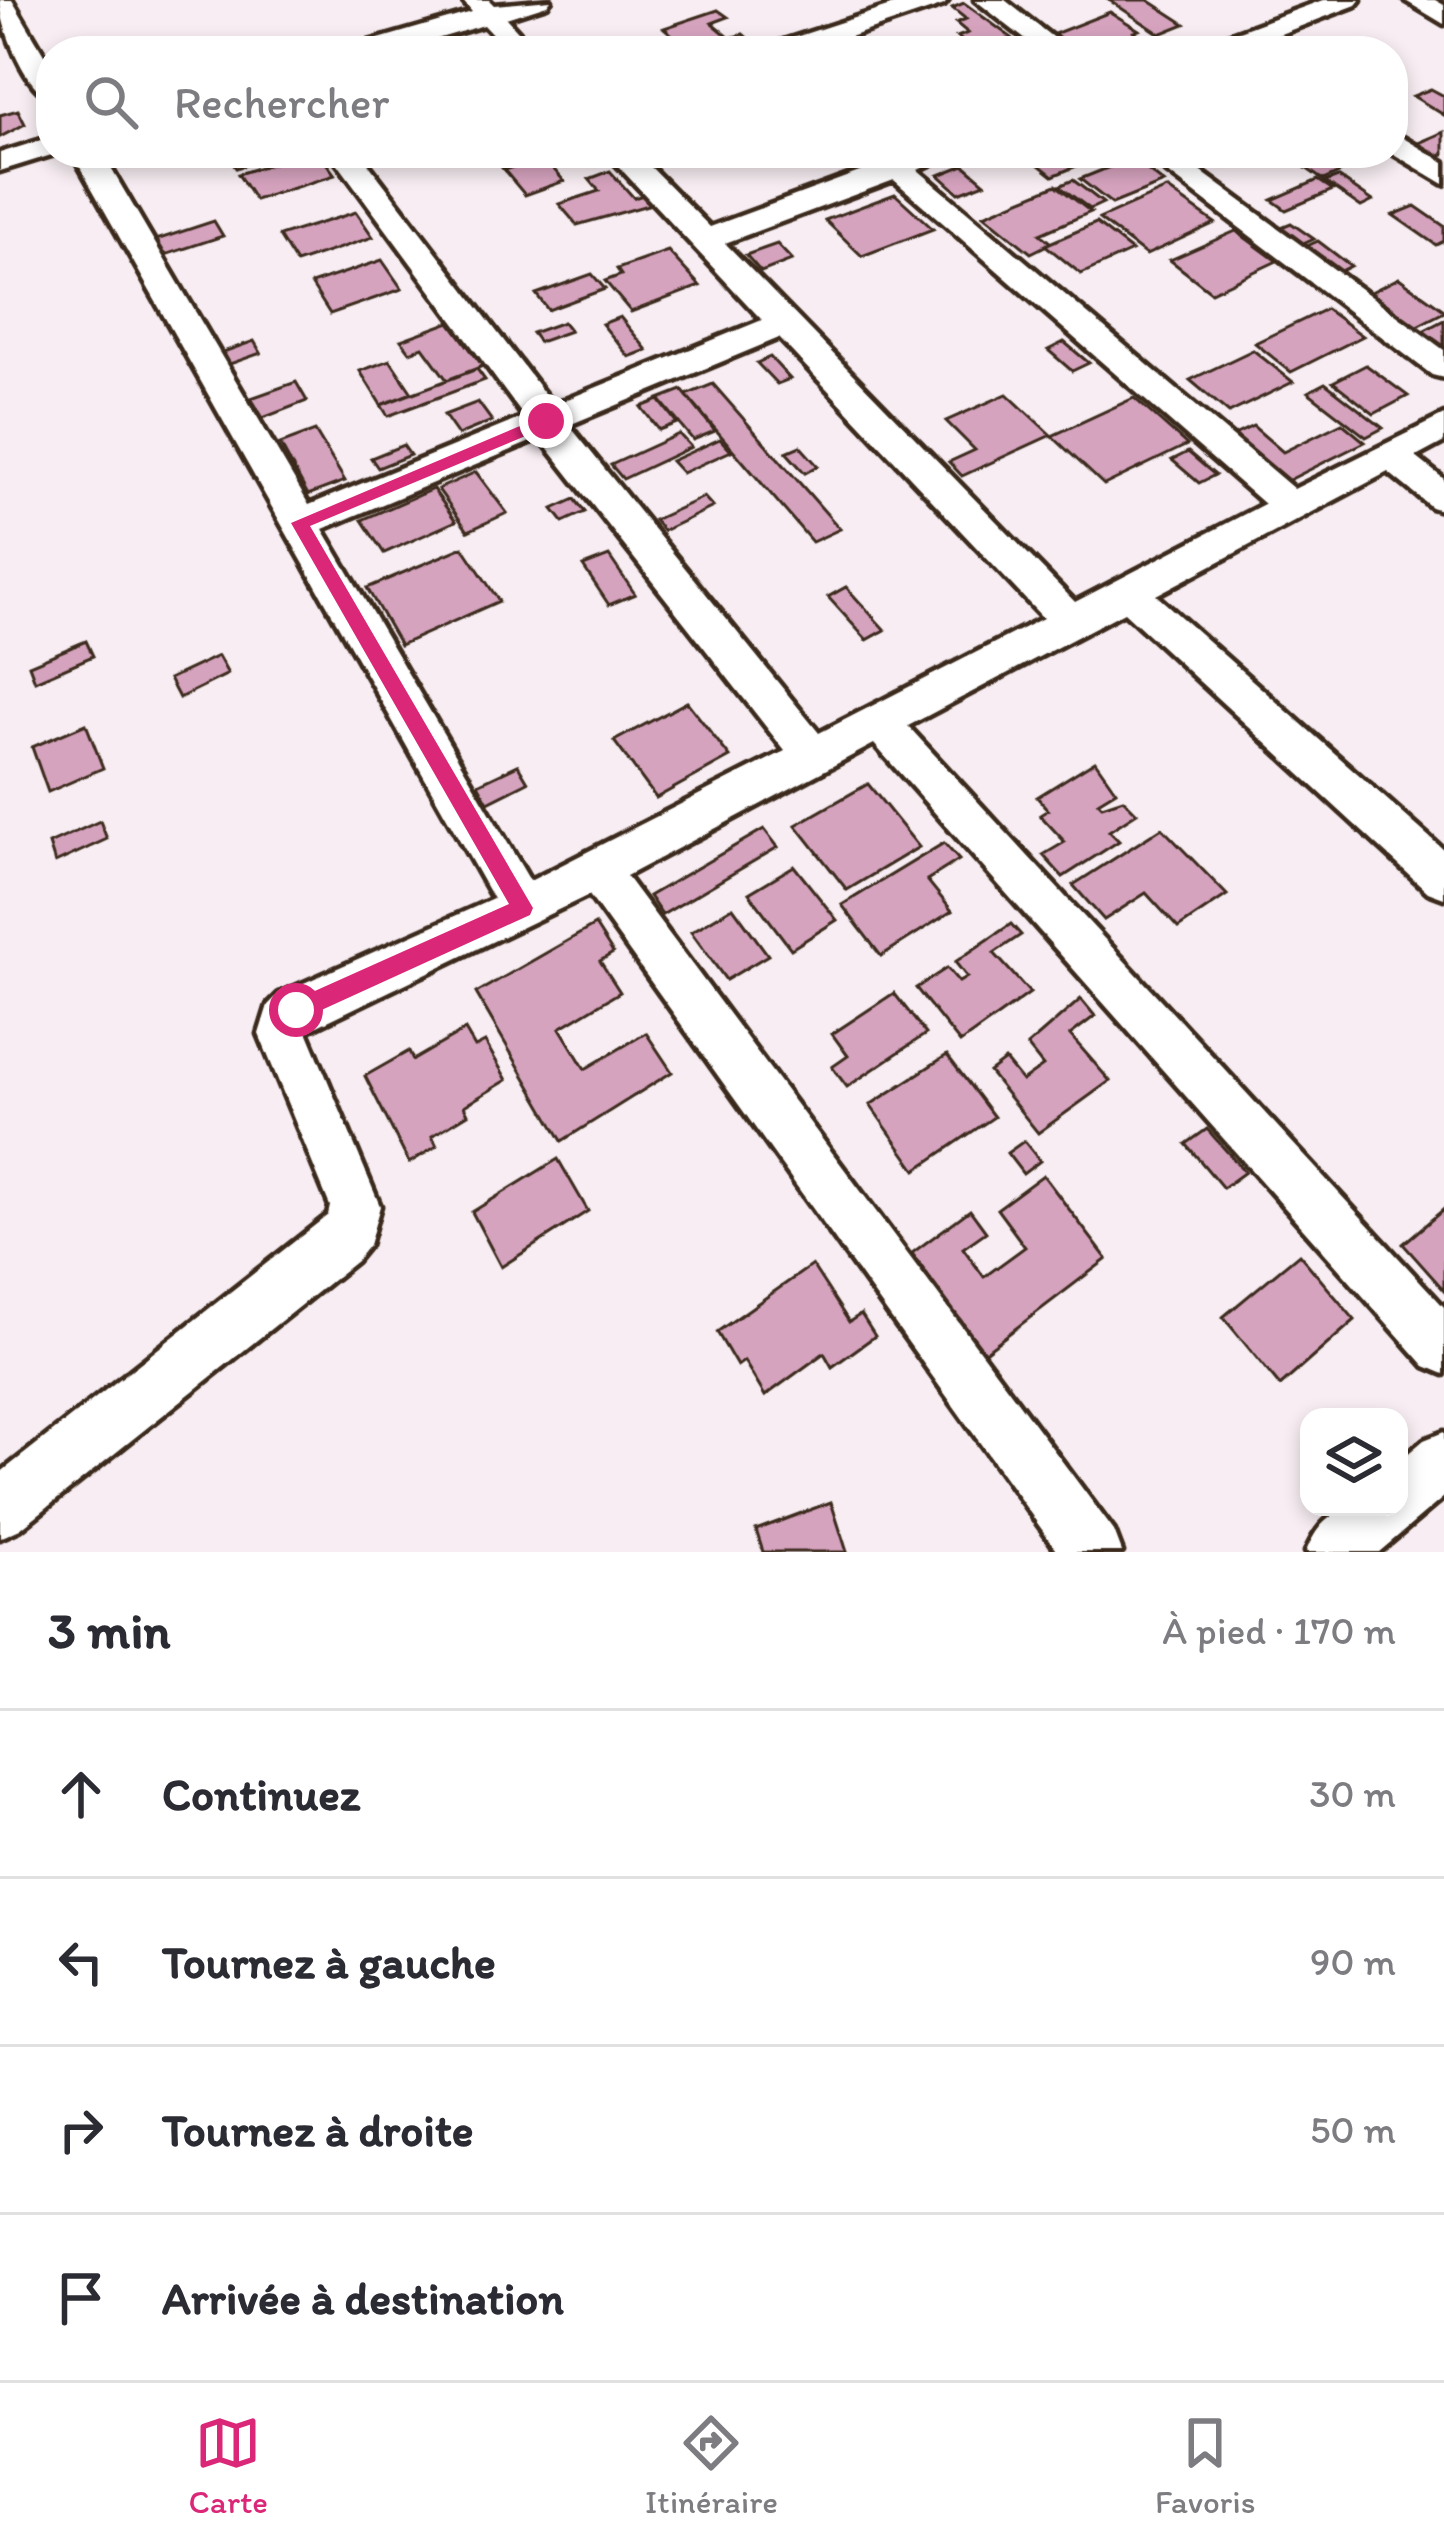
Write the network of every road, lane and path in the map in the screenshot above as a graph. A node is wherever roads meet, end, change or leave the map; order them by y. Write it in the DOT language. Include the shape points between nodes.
graph roads {
  1 [pos="538,0"];
  2 [pos="935,0"];
  3 [pos="988,0"];
  4 [pos="1347,0"];
  5 [pos="1417,0"];
  6 [pos="0,1"];
  7 [pos="482,7"];
  8 [pos="1444,16"];
  9 [pos="407,36"];
  10 [pos="509,36"];
  11 [pos="826,36"];
  12 [pos="1037,36"];
  13 [pos="1269,36"];
  14 [pos="36,64"];
  15 [pos="36,151"];
  16 [pos="1408,151"];
  17 [pos="0,162"];
  18 [pos="96,168"];
  19 [pos="356,168"];
  20 [pos="635,168"];
  21 [pos="898,168"];
  22 [pos="1177,168"];
  23 [pos="1444,175"];
  24 [pos="704,240"];
  25 [pos="784,323"];
  26 [pos="1444,367"];
  27 [pos="546,421"];
  28 [pos="1444,427"];
  29 [pos="1390,455"];
  30 [pos="1444,498"];
  31 [pos="1291,507"];
  32 [pos="300,523"];
  33 [pos="1127,592"];
  34 [pos="1070,622"];
  35 [pos="878,722"];
  36 [pos="813,756"];
  37 [pos="596,869"];
  38 [pos="1444,878"];
  39 [pos="522,908"];
  40 [pos="1444,1347"];
  41 [pos="1444,1460"];
  42 [pos="1408,1490"];
  43 [pos="0,1509"];
  44 [pos="1377,1516"];
  45 [pos="1093,1552"];
  46 [pos="1335,1552"];
  1 -- 7 [label="street"];
  2 -- 11 [label="street"];
  3 -- 12 [label="street"];
  4 -- 13 [label="street"];
  5 -- 8 [label="street"];
  6 -- 14 [label="street"];
  7 -- 9 [label="street"];
  7 -- 10 [label="street"];
  15 -- 17 [label="street"];
  16 -- 23 [label="street"];
  18 -- 32 [label="street"];
  19 -- 27 [label="street"];
  20 -- 24 [label="street"];
  21 -- 24 [label="street"];
  21 -- 31 [label="street"];
  22 -- 26 [label="street"];
  24 -- 25 [label="street"];
  25 -- 27 [label="street"];
  25 -- 34 [label="street"];
  27 -- 32 [label="street"];
  27 -- 36 [label="street"];
  28 -- 29 [label="street"];
  29 -- 30 [label="street"];
  29 -- 31 [label="street"];
  31 -- 33 [label="street"];
  32 -- 39 [label="street"];
  33 -- 34 [label="street"];
  33 -- 38 [label="street"];
  34 -- 35 [label="street"];
  35 -- 36 [label="street"];
  35 -- 40 [label="street"];
  36 -- 37 [label="street"];
  37 -- 39 [label="street"];
  37 -- 45 [label="street"];
  39 -- 43 [label="street" via="285,1021 355,1206 351,1226"];
  41 -- 42 [label="street"];
  44 -- 46 [label="street"];
}
